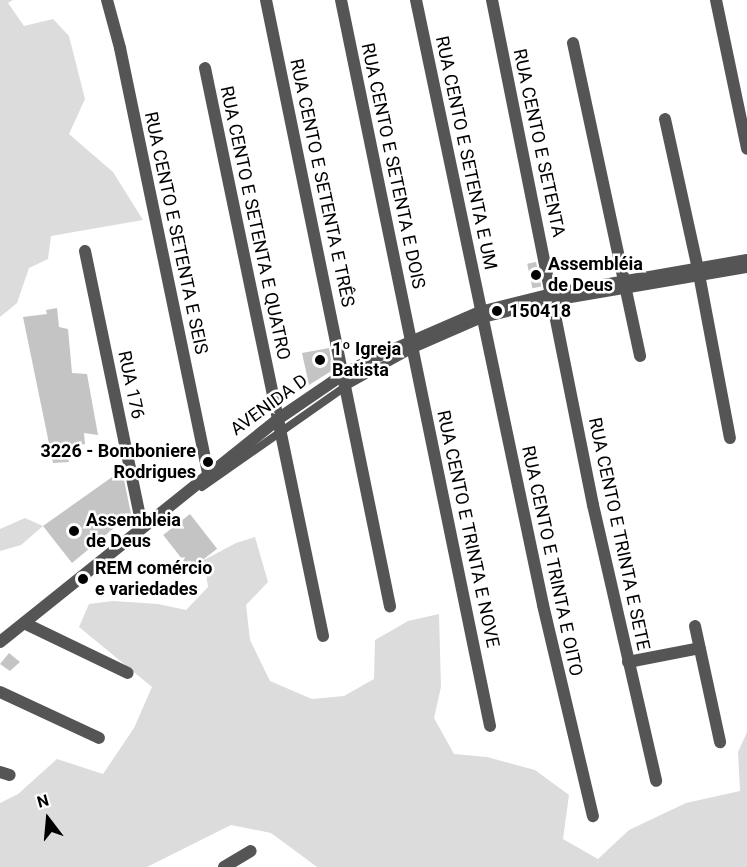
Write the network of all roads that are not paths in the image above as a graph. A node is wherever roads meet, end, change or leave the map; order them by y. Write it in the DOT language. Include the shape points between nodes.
graph roads {
  1 [pos="107,0"];
  2 [pos="266,0"];
  3 [pos="341,0"];
  4 [pos="416,0"];
  5 [pos="492,0"];
  6 [pos="716,0"];
  7 [pos="573,43"];
  8 [pos="205,68"];
  9 [pos="664,119"];
  10 [pos="747,149"];
  11 [pos="85,251"];
  12 [pos="747,260"];
  13 [pos="747,268"];
  14 [pos="699,273"];
  15 [pos="624,285"];
  16 [pos="552,298"];
  17 [pos="481,316"];
  18 [pos="412,344"];
  19 [pos="639,356"];
  20 [pos="345,380"];
  21 [pos="279,425"];
  22 [pos="730,438"];
  23 [pos="208,473"];
  24 [pos="144,529"];
  25 [pos="390,606"];
  26 [pos="24,623"];
  27 [pos="695,626"];
  28 [pos="323,636"];
  29 [pos="0,642"];
  30 [pos="700,648"];
  31 [pos="628,662"];
  32 [pos="128,673"];
  33 [pos="0,692"];
  34 [pos="490,726"];
  35 [pos="99,738"];
  36 [pos="720,742"];
  37 [pos="656,781"];
  38 [pos="593,816"];
  39 [pos="250,851"];
  40 [pos="224,867"];
  1 -- 23 [label="street, RUA CENTO E SETENTA E SEIS"];
  2 -- 20 [label="street, RUA CENTO E SETENTA E TRÊS"];
  3 -- 18 [label="street, RUA CENTO E SETENTA E DOIS"];
  4 -- 17 [label="street, RUA CENTO E SETENTA E UM"];
  5 -- 16 [label="street, RUA CENTO E SETENTA"];
  6 -- 10 [label="street"];
  7 -- 15 [label="street"];
  8 -- 21 [label="street, RUA CENTO E SETENTA E QUATRO"];
  9 -- 14 [label="street"];
  11 -- 24 [label="street, RUA 176"];
  12 -- 14 [label="street, AVENIDA D"];
  13 -- 14 [label="street, AVENIDA D"];
  14 -- 15 [label="street, AVENIDA D"];
  14 -- 22 [label="street"];
  15 -- 16 [label="street, AVENIDA D"];
  15 -- 19 [label="street"];
  16 -- 17 [label="street, AVENIDA D"];
  16 -- 31 [label="street, RUA CENTO E TRINTA E SETE"];
  17 -- 18 [label="street, AVENIDA D"];
  17 -- 38 [label="street, RUA CENTO E TRINTA E OITO" via="567,714"];
  18 -- 20 [label="street, AVENIDA D"];
  18 -- 34 [label="street, RUA CENTO E TRINTA E NOVE"];
  20 -- 21 [label="street, AVENIDA D"];
  20 -- 25 [label="street, RUA CENTO E SETENTA E TRÊS"];
  21 -- 23 [label="street, AVENIDA D"];
  21 -- 24 [label="street, AVENIDA D"];
  21 -- 28 [label="street, RUA CENTO E SETENTA E QUATRO"];
  23 -- 24 [label="street, AVENIDA D"];
  24 -- 26 [label="street, AVENIDA D"];
  26 -- 29 [label="street, AVENIDA D"];
  26 -- 32 [label="street"];
  27 -- 30 [label="street"];
  30 -- 31 [label="street"];
  30 -- 36 [label="street"];
  31 -- 37 [label="street, RUA CENTO E TRINTA E SETE"];
  33 -- 35 [label="street"];
  39 -- 40 [label="street"];
}
